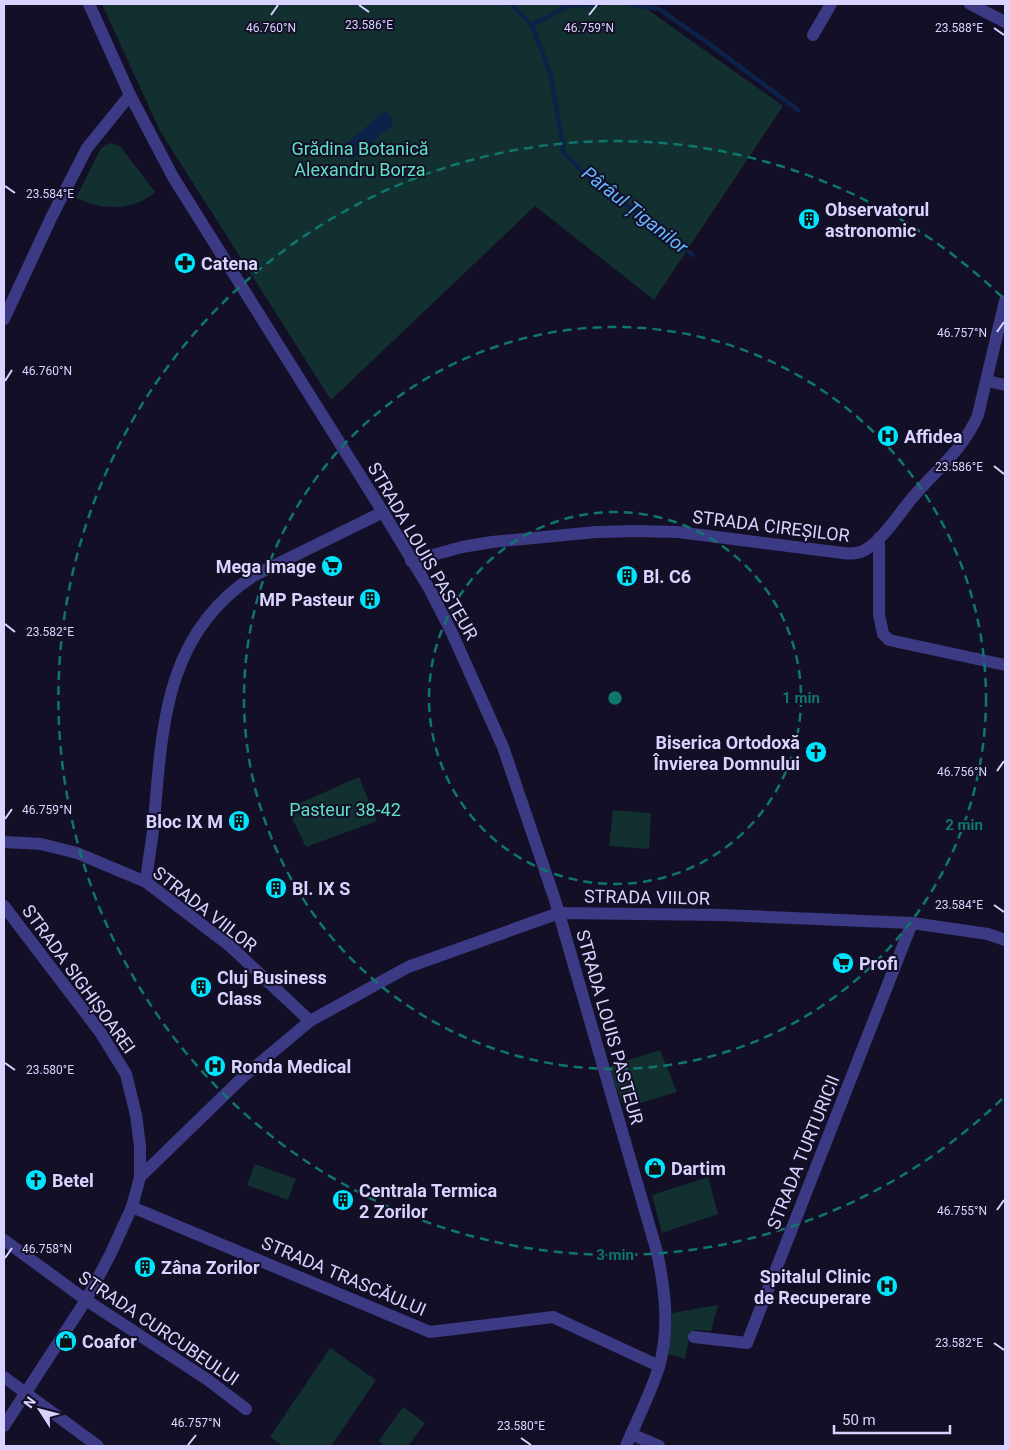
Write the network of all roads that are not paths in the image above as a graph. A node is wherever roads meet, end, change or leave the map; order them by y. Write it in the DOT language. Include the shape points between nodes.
graph roads {
  1 [pos="89,4"];
  2 [pos="831,4"];
  3 [pos="970,4"];
  4 [pos="1005,22"];
  5 [pos="813,35"];
  6 [pos="130,94"];
  7 [pos="1005,301"];
  8 [pos="4,319"];
  9 [pos="987,381"];
  10 [pos="1005,385"];
  11 [pos="383,512"];
  12 [pos="879,538"];
  13 [pos="411,561"];
  14 [pos="1005,665"];
  15 [pos="4,842"];
  16 [pos="146,882"];
  17 [pos="4,906"];
  18 [pos="559,913"];
  19 [pos="912,924"];
  20 [pos="1005,940"];
  21 [pos="310,1021"];
  22 [pos="140,1177"];
  23 [pos="132,1207"];
  24 [pos="4,1240"];
  25 [pos="86,1300"];
  26 [pos="694,1337"];
  27 [pos="659,1366"];
  28 [pos="4,1377"];
  29 [pos="25,1393"];
  30 [pos="246,1409"];
  31 [pos="4,1426"];
  32 [pos="628,1440"];
  33 [pos="98,1446"];
  34 [pos="659,1446"];
  1 -- 6 [label="street, STRADA LOUIS PASTEUR"];
  2 -- 5 [label="street"];
  3 -- 4 [label="street"];
  6 -- 8 [label="street" via="86,148"];
  6 -- 11 [label="street, STRADA LOUIS PASTEUR" via="178,185"];
  7 -- 9 [label="street, STRADA CIREȘILOR"];
  9 -- 10 [label="street"];
  9 -- 12 [label="street, STRADA CIREȘILOR" via="978,415 961,446"];
  11 -- 13 [label="street, STRADA LOUIS PASTEUR"];
  11 -- 16 [label="street" via="255,575 224,597 202,624 184,657 164,720"];
  12 -- 13 [label="street, STRADA CIREȘILOR" via="857,554 843,554 678,532 596,532 492,542"];
  12 -- 14 [label="street" via="879,614 883,634 889,640"];
  13 -- 18 [label="street, STRADA LOUIS PASTEUR" via="452,633 503,747"];
  15 -- 16 [label="street, STRADA VIILOR" via="41,844 77,853"];
  16 -- 21 [label="street, STRADA VIILOR" via="230,946"];
  17 -- 22 [label="street, STRADA SIGHIȘOAREI" via="100,1032 126,1074 136,1115"];
  18 -- 19 [label="street, STRADA VIILOR" via="722,915"];
  18 -- 21 [label="street, STRADA VIILOR" via="408,967"];
  18 -- 27 [label="street, STRADA LOUIS PASTEUR" via="659,1261 666,1328"];
  19 -- 20 [label="street, STRADA VIILOR" via="988,934"];
  19 -- 26 [label="street, STRADA TURTURICII" via="747,1343"];
  21 -- 22 [label="street, STRADA VIILOR" via="243,1076"];
  22 -- 23 [label="street, STRADA SIGHIȘOAREI"];
  23 -- 25 [label="street, STRADA SIGHIȘOAREI"];
  23 -- 27 [label="street, STRADA TRASCĂULUI" via="430,1332 554,1317"];
  24 -- 25 [label="street, STRADA CURCUBEULUI"];
  25 -- 29 [label="street, STRADA SIGHIȘOAREI"];
  25 -- 30 [label="street, STRADA CURCUBEULUI" via="208,1380"];
  27 -- 32 [label="street, STRADA LOUIS PASTEUR"];
  28 -- 29 [label="street"];
  29 -- 31 [label="street, STRADA SIGHIȘOAREI"];
  29 -- 33 [label="street"];
  32 -- 34 [label="street"];
}
